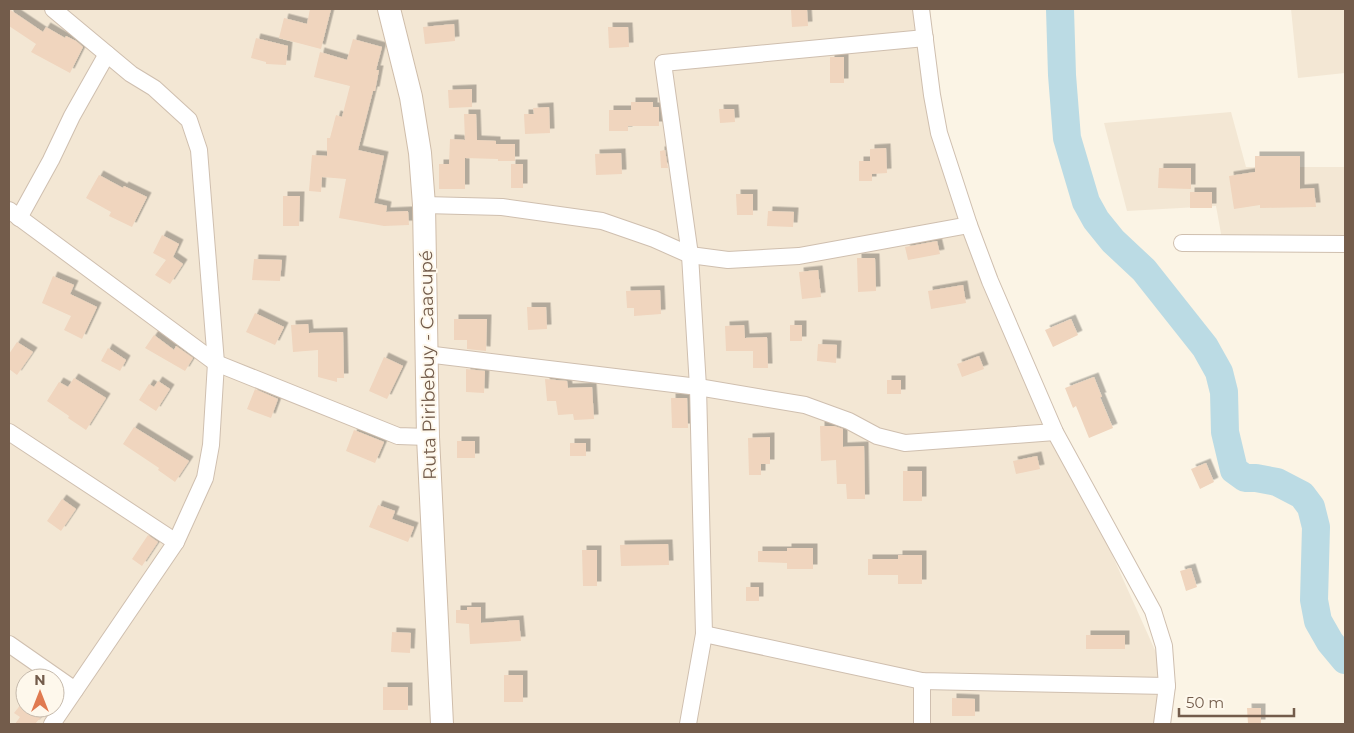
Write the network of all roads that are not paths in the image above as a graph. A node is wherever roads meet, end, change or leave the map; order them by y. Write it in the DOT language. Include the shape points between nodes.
graph roads {
  1 [pos="53,9"];
  2 [pos="389,9"];
  3 [pos="921,9"];
  4 [pos="925,38"];
  5 [pos="108,54"];
  6 [pos="424,206"];
  7 [pos="14,214"];
  8 [pos="969,225"];
  9 [pos="1182,243"];
  10 [pos="1345,244"];
  11 [pos="690,255"];
  12 [pos="426,354"];
  13 [pos="216,363"];
  14 [pos="698,387"];
  15 [pos="9,432"];
  16 [pos="1055,432"];
  17 [pos="428,437"];
  18 [pos="176,542"];
  19 [pos="704,634"];
  20 [pos="9,644"];
  21 [pos="922,681"];
  22 [pos="1167,686"];
  23 [pos="75,690"];
  24 [pos="52,724"];
  25 [pos="442,724"];
  26 [pos="688,724"];
  27 [pos="922,724"];
  28 [pos="1162,724"];
  1 -- 5 [label="street"];
  2 -- 6 [label="street, Ruta Piribebuy - Caacupé" via="412,97"];
  3 -- 4 [label="street"];
  4 -- 8 [label="street" via="940,133"];
  4 -- 11 [label="street" via="663,63"];
  5 -- 7 [label="street" via="51,160"];
  5 -- 13 [label="street" via="154,88 189,120 199,150"];
  6 -- 11 [label="street" via="502,207 602,221"];
  6 -- 12 [label="street, Ruta Piribebuy - Caacupé"];
  7 -- 13 [label="street"];
  8 -- 11 [label="street" via="799,256 728,260"];
  8 -- 16 [label="street"];
  9 -- 10 [label="street"];
  11 -- 14 [label="street"];
  12 -- 14 [label="street"];
  12 -- 17 [label="street, Ruta Piribebuy - Caacupé"];
  13 -- 17 [label="street" via="398,436"];
  13 -- 18 [label="street" via="211,445 205,478"];
  14 -- 16 [label="street" via="805,405 849,421 877,436 905,443"];
  14 -- 19 [label="street"];
  15 -- 18 [label="street"];
  16 -- 22 [label="street" via="1152,611 1164,646"];
  17 -- 25 [label="street, Ruta Piribebuy - Caacupé"];
  18 -- 23 [label="street"];
  19 -- 21 [label="street"];
  19 -- 26 [label="street"];
  20 -- 23 [label="street"];
  21 -- 22 [label="street"];
  21 -- 27 [label="street"];
  22 -- 28 [label="street"];
  23 -- 24 [label="street"];
}
